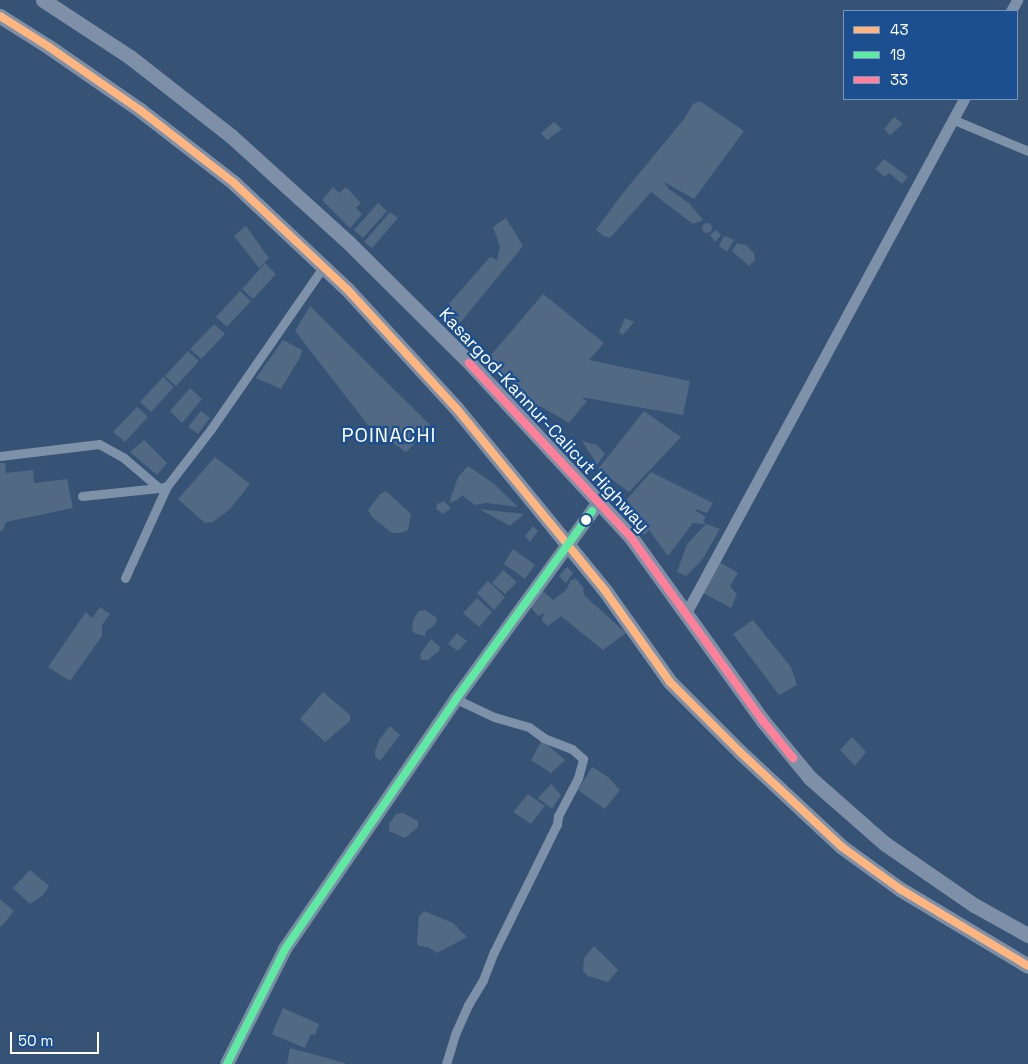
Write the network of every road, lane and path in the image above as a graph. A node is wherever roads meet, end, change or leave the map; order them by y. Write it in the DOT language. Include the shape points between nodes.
graph roads {
  1 [pos="43,0"];
  2 [pos="0,16"];
  3 [pos="963,100"];
  4 [pos="952,120"];
  5 [pos="1028,151"];
  6 [pos="323,267"];
  7 [pos="0,456"];
  8 [pos="163,487"];
  9 [pos="82,496"];
  10 [pos="599,502"];
  11 [pos="568,545"];
  12 [pos="125,578"];
  13 [pos="686,615"];
  14 [pos="456,700"];
  15 [pos="1028,935"];
  16 [pos="1028,966"];
  17 [pos="227,1064"];
  18 [pos="446,1064"];
  1 -- 10 [label="highway, Kasargod-Kannur-Calicut Highway" via="130,57 238,142 356,250 466,359"];
  2 -- 6 [label="highway" via="140,110 234,183"];
  3 -- 4 [label="street"];
  4 -- 5 [label="street"];
  4 -- 13 [label="street"];
  6 -- 8 [label="street" via="211,429"];
  6 -- 11 [label="highway" via="457,408"];
  7 -- 8 [label="street" via="99,444"];
  8 -- 9 [label="street"];
  8 -- 12 [label="street"];
  10 -- 11 [label="main road"];
  10 -- 13 [label="highway, Kasargod-Kannur-Calicut Highway" via="630,536"];
  11 -- 14 [label="main road"];
  11 -- 16 [label="highway" via="670,682 842,847 900,889"];
  13 -- 15 [label="highway, Kasargod-Kannur-Calicut Highway" via="763,722 810,778 884,843 974,905"];
  14 -- 17 [label="main road" via="285,949"];
  14 -- 18 [label="street" via="494,717 529,727 544,738 572,749 583,759 557,824 468,1005"];
}
